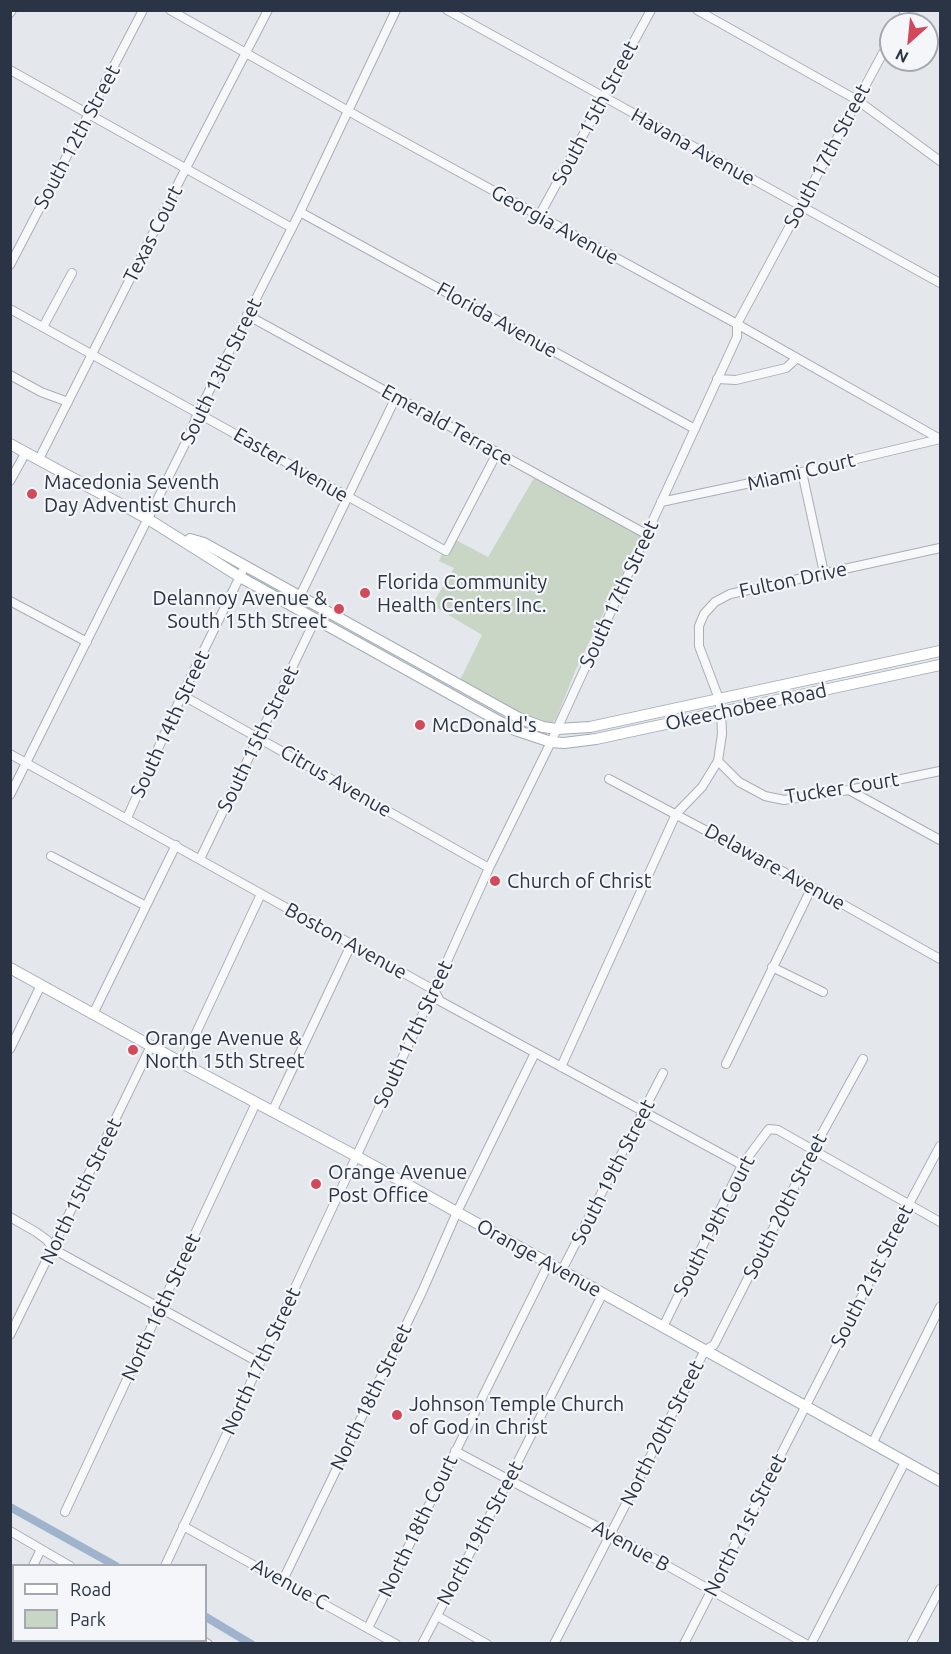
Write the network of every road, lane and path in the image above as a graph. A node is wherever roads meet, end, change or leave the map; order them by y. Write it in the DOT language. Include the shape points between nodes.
graph roads {
  1 [pos="143,10"];
  2 [pos="170,10"];
  3 [pos="268,10"];
  4 [pos="396,10"];
  5 [pos="447,10"];
  6 [pos="651,10"];
  7 [pos="697,10"];
  8 [pos="247,53"];
  9 [pos="879,60"];
  10 [pos="10,70"];
  11 [pos="603,98"];
  12 [pos="857,100"];
  13 [pos="349,111"];
  14 [pos="88,114"];
  15 [pos="940,161"];
  16 [pos="186,168"];
  17 [pos="800,206"];
  18 [pos="300,212"];
  19 [pos="539,216"];
  20 [pos="292,228"];
  21 [pos="10,265"];
  22 [pos="72,273"];
  23 [pos="940,283"];
  24 [pos="10,309"];
  25 [pos="247,315"];
  26 [pos="737,324"];
  27 [pos="43,327"];
  28 [pos="92,355"];
  29 [pos="797,358"];
  30 [pos="10,375"];
  31 [pos="717,379"];
  32 [pos="396,397"];
  33 [pos="68,402"];
  34 [pos="198,413"];
  35 [pos="695,429"];
  36 [pos="940,439"];
  37 [pos="10,444"];
  38 [pos="26,452"];
  39 [pos="497,453"];
  40 [pos="39,459"];
  41 [pos="802,472"];
  42 [pos="10,481"];
  43 [pos="348,498"];
  44 [pos="661,502"];
  45 [pos="148,519"];
  46 [pos="646,534"];
  47 [pos="178,536"];
  48 [pos="940,548"];
  49 [pos="245,566"];
  50 [pos="824,573"];
  51 [pos="240,577"];
  52 [pos="300,596"];
  53 [pos="10,601"];
  54 [pos="315,620"];
  55 [pos="87,642"];
  56 [pos="940,651"];
  57 [pos="940,665"];
  58 [pos="182,695"];
  59 [pos="719,699"];
  60 [pos="721,711"];
  61 [pos="556,729"];
  62 [pos="259,738"];
  63 [pos="551,742"];
  64 [pos="10,754"];
  65 [pos="718,761"];
  66 [pos="27,763"];
  67 [pos="940,771"];
  68 [pos="609,779"];
  69 [pos="849,790"];
  70 [pos="10,795"];
  71 [pos="676,814"];
  72 [pos="127,818"];
  73 [pos="940,840"];
  74 [pos="176,845"];
  75 [pos="51,856"];
  76 [pos="201,859"];
  77 [pos="489,868"];
  78 [pos="812,887"];
  79 [pos="261,894"];
  80 [pos="146,906"];
  81 [pos="351,945"];
  82 [pos="940,958"];
  83 [pos="772,967"];
  84 [pos="10,968"];
  85 [pos="41,985"];
  86 [pos="434,990"];
  87 [pos="823,992"];
  88 [pos="93,1014"];
  89 [pos="151,1046"];
  90 [pos="10,1048"];
  91 [pos="535,1053"];
  92 [pos="863,1059"];
  93 [pos="182,1063"];
  94 [pos="726,1064"];
  95 [pos="561,1067"];
  96 [pos="663,1073"];
  97 [pos="256,1103"];
  98 [pos="272,1112"];
  99 [pos="643,1112"];
  100 [pos="940,1146"];
  101 [pos="813,1150"];
  102 [pos="356,1156"];
  103 [pos="742,1165"];
  104 [pos="909,1204"];
  105 [pos="457,1212"];
  106 [pos="10,1217"];
  107 [pos="940,1222"];
  108 [pos="53,1249"];
  109 [pos="549,1263"];
  110 [pos="562,1270"];
  111 [pos="603,1293"];
  112 [pos="940,1307"];
  113 [pos="160,1309"];
  114 [pos="663,1327"];
  115 [pos="10,1335"];
  116 [pos="705,1350"];
  117 [pos="260,1363"];
  118 [pos="805,1407"];
  119 [pos="872,1444"];
  120 [pos="455,1451"];
  121 [pos="904,1462"];
  122 [pos="509,1479"];
  123 [pos="940,1481"];
  124 [pos="65,1512"];
  125 [pos="183,1526"];
  126 [pos="10,1531"];
  127 [pos="611,1534"];
  128 [pos="41,1549"];
  129 [pos="34,1564"];
  130 [pos="67,1564"];
  131 [pos="166,1564"];
  132 [pos="283,1580"];
  133 [pos="940,1589"];
  134 [pos="711,1591"];
  135 [pos="437,1616"];
  136 [pos="368,1628"];
  137 [pos="396,1644"];
  138 [pos="422,1644"];
  139 [pos="487,1644"];
  140 [pos="554,1644"];
  141 [pos="684,1644"];
  142 [pos="806,1644"];
  143 [pos="811,1644"];
  144 [pos="911,1644"];
  1 -- 14 [label="street, South 12th Street"];
  2 -- 8 [label="street, Georgia Avenue"];
  3 -- 8 [label="street, Texas Court"];
  4 -- 13 [label="street, South 13th Street"];
  5 -- 11 [label="street, Havana Avenue"];
  6 -- 11 [label="street, South 15th Street"];
  7 -- 12 [label="street"];
  8 -- 13 [label="street, Georgia Avenue"];
  8 -- 16 [label="street, Texas Court"];
  9 -- 12 [label="street, South 17th Street"];
  10 -- 14 [label="street"];
  11 -- 17 [label="street, Havana Avenue"];
  11 -- 19 [label="street, South 15th Street"];
  12 -- 15 [label="street"];
  12 -- 17 [label="street, South 17th Street"];
  13 -- 18 [label="street, South 13th Street"];
  13 -- 19 [label="street, Georgia Avenue"];
  14 -- 16 [label="street"];
  14 -- 21 [label="street, South 12th Street"];
  16 -- 20 [label="street"];
  16 -- 28 [label="street, Texas Court"];
  17 -- 23 [label="street, Havana Avenue"];
  17 -- 26 [label="street, South 17th Street"];
  18 -- 20 [label="street, South 13th Street"];
  18 -- 35 [label="street, Florida Avenue"];
  19 -- 26 [label="street, Georgia Avenue"];
  20 -- 25 [label="street, South 13th Street"];
  22 -- 27 [label="street"];
  24 -- 27 [label="street, Easter Avenue"];
  25 -- 32 [label="street, Emerald Terrace"];
  25 -- 34 [label="street, South 13th Street"];
  26 -- 29 [label="street, Georgia Avenue"];
  26 -- 31 [label="street, South 17th Street" via="737,337"];
  27 -- 28 [label="street, Easter Avenue"];
  28 -- 33 [label="street, Texas Court"];
  28 -- 34 [label="street, Easter Avenue"];
  29 -- 31 [label="street" via="786,368 736,380"];
  29 -- 36 [label="street, Georgia Avenue"];
  30 -- 33 [label="street"];
  31 -- 35 [label="street, South 17th Street"];
  32 -- 39 [label="street, Emerald Terrace"];
  32 -- 43 [label="street"];
  33 -- 40 [label="street, Texas Court"];
  34 -- 43 [label="street, Easter Avenue"];
  34 -- 45 [label="street, South 13th Street"];
  35 -- 44 [label="street, South 17th Street"];
  36 -- 41 [label="street, Miami Court"];
  37 -- 38 [label="main road"];
  38 -- 40 [label="main road"];
  38 -- 42 [label="street"];
  39 -- 43 [label="street, Easter Avenue" via="446,551"];
  39 -- 46 [label="street, Emerald Terrace"];
  40 -- 45 [label="main road"];
  41 -- 44 [label="street, Miami Court"];
  41 -- 50 [label="street"];
  43 -- 52 [label="street"];
  44 -- 46 [label="street, South 17th Street"];
  45 -- 47 [label="main road"];
  45 -- 55 [label="street, South 13th Street"];
  46 -- 61 [label="street, South 17th Street"];
  47 -- 49 [label="main road" via="204,543"];
  47 -- 51 [label="main road"];
  48 -- 50 [label="street, Fulton Drive"];
  49 -- 51 [label="street, South 14th Street"];
  49 -- 52 [label="main road"];
  50 -- 59 [label="street, Fulton Drive" via="730,594 704,614 699,626 699,646"];
  51 -- 54 [label="main road"];
  51 -- 58 [label="street, South 14th Street"];
  52 -- 61 [label="main road" via="519,718"];
  53 -- 55 [label="street"];
  54 -- 62 [label="street, South 15th Street"];
  54 -- 63 [label="main road" via="515,730"];
  55 -- 66 [label="street, South 13th Street"];
  56 -- 59 [label="main road, Okeechobee Road"];
  57 -- 60 [label="main road, Okeechobee Road"];
  58 -- 62 [label="street, Citrus Avenue"];
  58 -- 72 [label="street, South 14th Street"];
  59 -- 60 [label="street, Fulton Drive"];
  59 -- 61 [label="main road, Okeechobee Road" via="590,727"];
  60 -- 63 [label="main road, Okeechobee Road" via="596,739"];
  60 -- 65 [label="street, Fulton Drive"];
  61 -- 63 [label="street, South 17th Street"];
  62 -- 76 [label="street, South 15th Street"];
  62 -- 77 [label="street, Citrus Avenue"];
  63 -- 77 [label="street, South 17th Street"];
  64 -- 66 [label="street, Boston Avenue"];
  65 -- 69 [label="street, Tucker Court" via="739,782 765,796 784,800"];
  65 -- 71 [label="street" via="702,787"];
  66 -- 70 [label="street, South 13th Street"];
  66 -- 72 [label="street, Boston Avenue"];
  67 -- 69 [label="street, Tucker Court"];
  68 -- 71 [label="street, Delaware Avenue"];
  69 -- 73 [label="street"];
  71 -- 78 [label="street, Delaware Avenue"];
  71 -- 95 [label="street"];
  72 -- 74 [label="street, Boston Avenue"];
  74 -- 76 [label="street, Boston Avenue"];
  74 -- 80 [label="street"];
  75 -- 80 [label="street"];
  76 -- 79 [label="street, Boston Avenue"];
  77 -- 86 [label="street, South 17th Street"];
  78 -- 82 [label="street, Delaware Avenue"];
  78 -- 83 [label="street"];
  79 -- 81 [label="street, Boston Avenue"];
  79 -- 93 [label="street"];
  80 -- 88 [label="street"];
  81 -- 86 [label="street, Boston Avenue"];
  81 -- 98 [label="street"];
  83 -- 87 [label="street"];
  83 -- 94 [label="street"];
  84 -- 85 [label="main road, Orange Avenue"];
  85 -- 88 [label="main road, Orange Avenue"];
  85 -- 90 [label="street"];
  86 -- 91 [label="street, Boston Avenue" via="440,1001"];
  86 -- 102 [label="street, South 17th Street"];
  88 -- 89 [label="main road, Orange Avenue"];
  89 -- 93 [label="main road, Orange Avenue"];
  89 -- 108 [label="street, North 15th Street"];
  91 -- 95 [label="street, Boston Avenue"];
  91 -- 105 [label="street, North 18th Street"];
  92 -- 101 [label="street, South 20th Street"];
  93 -- 97 [label="main road, Orange Avenue"];
  95 -- 99 [label="street, Boston Avenue"];
  96 -- 99 [label="street, South 19th Street"];
  97 -- 98 [label="main road, Orange Avenue"];
  97 -- 113 [label="street, North 16th Street"];
  98 -- 102 [label="main road, Orange Avenue"];
  99 -- 103 [label="street, Boston Avenue"];
  99 -- 110 [label="street, South 19th Street"];
  100 -- 104 [label="street, South 21st Street"];
  101 -- 103 [label="street, South 19th Court" via="769,1129"];
  101 -- 104 [label="street"];
  101 -- 116 [label="street, South 20th Street" via="714,1345"];
  102 -- 105 [label="main road, Orange Avenue"];
  102 -- 117 [label="street, North 17th Street"];
  103 -- 114 [label="street, South 19th Court"];
  104 -- 107 [label="street"];
  104 -- 118 [label="street, South 21st Street"];
  105 -- 109 [label="main road, Orange Avenue"];
  105 -- 132 [label="street, North 18th Street"];
  106 -- 108 [label="street" via="47,1240"];
  108 -- 113 [label="street"];
  108 -- 115 [label="street, North 15th Street"];
  109 -- 110 [label="main road, Orange Avenue"];
  109 -- 120 [label="street, North 18th Court"];
  110 -- 111 [label="main road, Orange Avenue"];
  111 -- 114 [label="main road, Orange Avenue"];
  111 -- 122 [label="street, North 19th Street"];
  112 -- 119 [label="street"];
  113 -- 117 [label="street"];
  113 -- 124 [label="street, North 16th Street"];
  114 -- 116 [label="main road, Orange Avenue"];
  116 -- 118 [label="main road, Orange Avenue"];
  116 -- 127 [label="street, North 20th Street"];
  117 -- 125 [label="street, North 17th Street"];
  118 -- 119 [label="main road, Orange Avenue"];
  118 -- 134 [label="street, North 21st Street"];
  119 -- 121 [label="main road, Orange Avenue"];
  120 -- 122 [label="street, Avenue B"];
  120 -- 136 [label="street, North 18th Court"];
  121 -- 123 [label="main road, Orange Avenue"];
  121 -- 143 [label="street"];
  122 -- 127 [label="street, Avenue B"];
  122 -- 135 [label="street, North 19th Street"];
  125 -- 131 [label="street, North 17th Street"];
  125 -- 132 [label="street, Avenue C"];
  126 -- 128 [label="street"];
  127 -- 134 [label="street, Avenue B"];
  127 -- 140 [label="street, North 20th Street"];
  128 -- 129 [label="street"];
  128 -- 130 [label="street"];
  132 -- 136 [label="street, Avenue C"];
  133 -- 144 [label="street"];
  134 -- 141 [label="street, North 21st Street"];
  134 -- 142 [label="street, Avenue B"];
  135 -- 138 [label="street, North 19th Street"];
  135 -- 139 [label="street"];
  136 -- 137 [label="street, Avenue C"];
}
